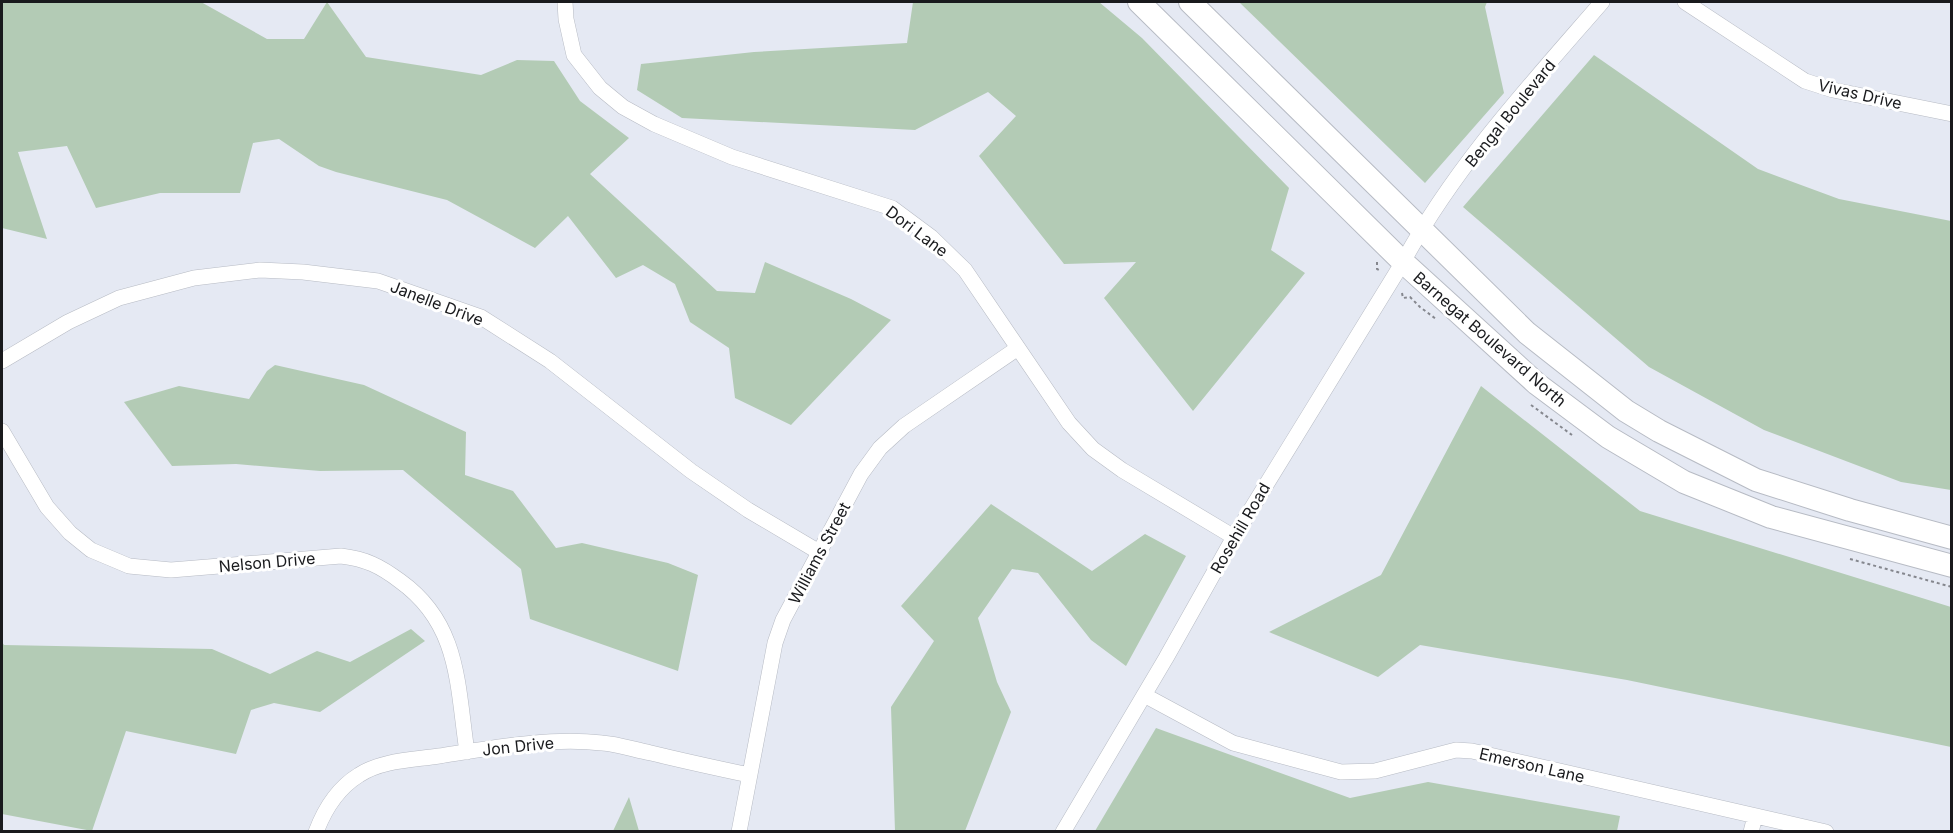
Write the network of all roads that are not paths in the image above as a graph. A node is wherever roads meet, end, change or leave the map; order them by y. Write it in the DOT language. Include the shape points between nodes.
graph roads {
  1 [pos="565,2"];
  2 [pos="1139,2"];
  3 [pos="1190,2"];
  4 [pos="1602,2"];
  5 [pos="1684,2"];
  6 [pos="1952,114"];
  7 [pos="1422,228"];
  8 [pos="1403,262"];
  9 [pos="1018,348"];
  10 [pos="2,361"];
  11 [pos="2,431"];
  12 [pos="1234,537"];
  13 [pos="1952,538"];
  14 [pos="819,552"];
  15 [pos="1952,566"];
  16 [pos="1144,695"];
  17 [pos="467,752"];
  18 [pos="749,775"];
  19 [pos="1755,816"];
  20 [pos="316,831"];
  21 [pos="739,831"];
  22 [pos="1063,831"];
  23 [pos="1751,831"];
  24 [pos="1826,831"];
  1 -- 9 [label="street, Dori Lane" via="574,55 600,88 623,107 732,157 892,208 966,270"];
  2 -- 8 [label="street, Barnegat Boulevard North"];
  3 -- 7 [label="street, Barnegat Boulevard North"];
  4 -- 7 [label="street, Bengal Boulevard" via="1502,117"];
  5 -- 6 [label="street, Vivas Drive" via="1805,81"];
  7 -- 8 [label="street, Rosehill Road"];
  7 -- 13 [label="street, Barnegat Boulevard North" via="1527,333 1588,383 1659,431 1756,480"];
  8 -- 12 [label="street, Rosehill Road"];
  8 -- 15 [label="street, Barnegat Boulevard North" via="1537,384 1608,438 1684,482 1771,516"];
  9 -- 12 [label="street, Dori Lane" via="1069,423 1093,449"];
  9 -- 14 [label="street, Williams Street" via="904,426 880,448 861,474"];
  10 -- 14 [label="street, Janelle Drive" via="68,322 119,298 194,278 260,270 378,281 481,317 550,361 691,471"];
  11 -- 17 [label="street, Nelson Drive" via="47,507 62,524 91,550 118,562 171,570 341,556 362,558 397,578 416,592 444,632 452,654"];
  12 -- 16 [label="street, Rosehill Road"];
  14 -- 18 [label="street, Williams Street" via="775,643"];
  16 -- 19 [label="street, Emerson Lane" via="1233,743 1341,772 1375,771 1456,750 1472,751"];
  16 -- 22 [label="street, Rosehill Road"];
  17 -- 18 [label="street, Jon Drive" via="558,741 603,743"];
  17 -- 20 [label="street, Jon Drive" via="395,762 360,774 332,800"];
  18 -- 21 [label="street, Williams Street"];
  19 -- 23 [label="street"];
  19 -- 24 [label="street, Emerson Lane"];
}
